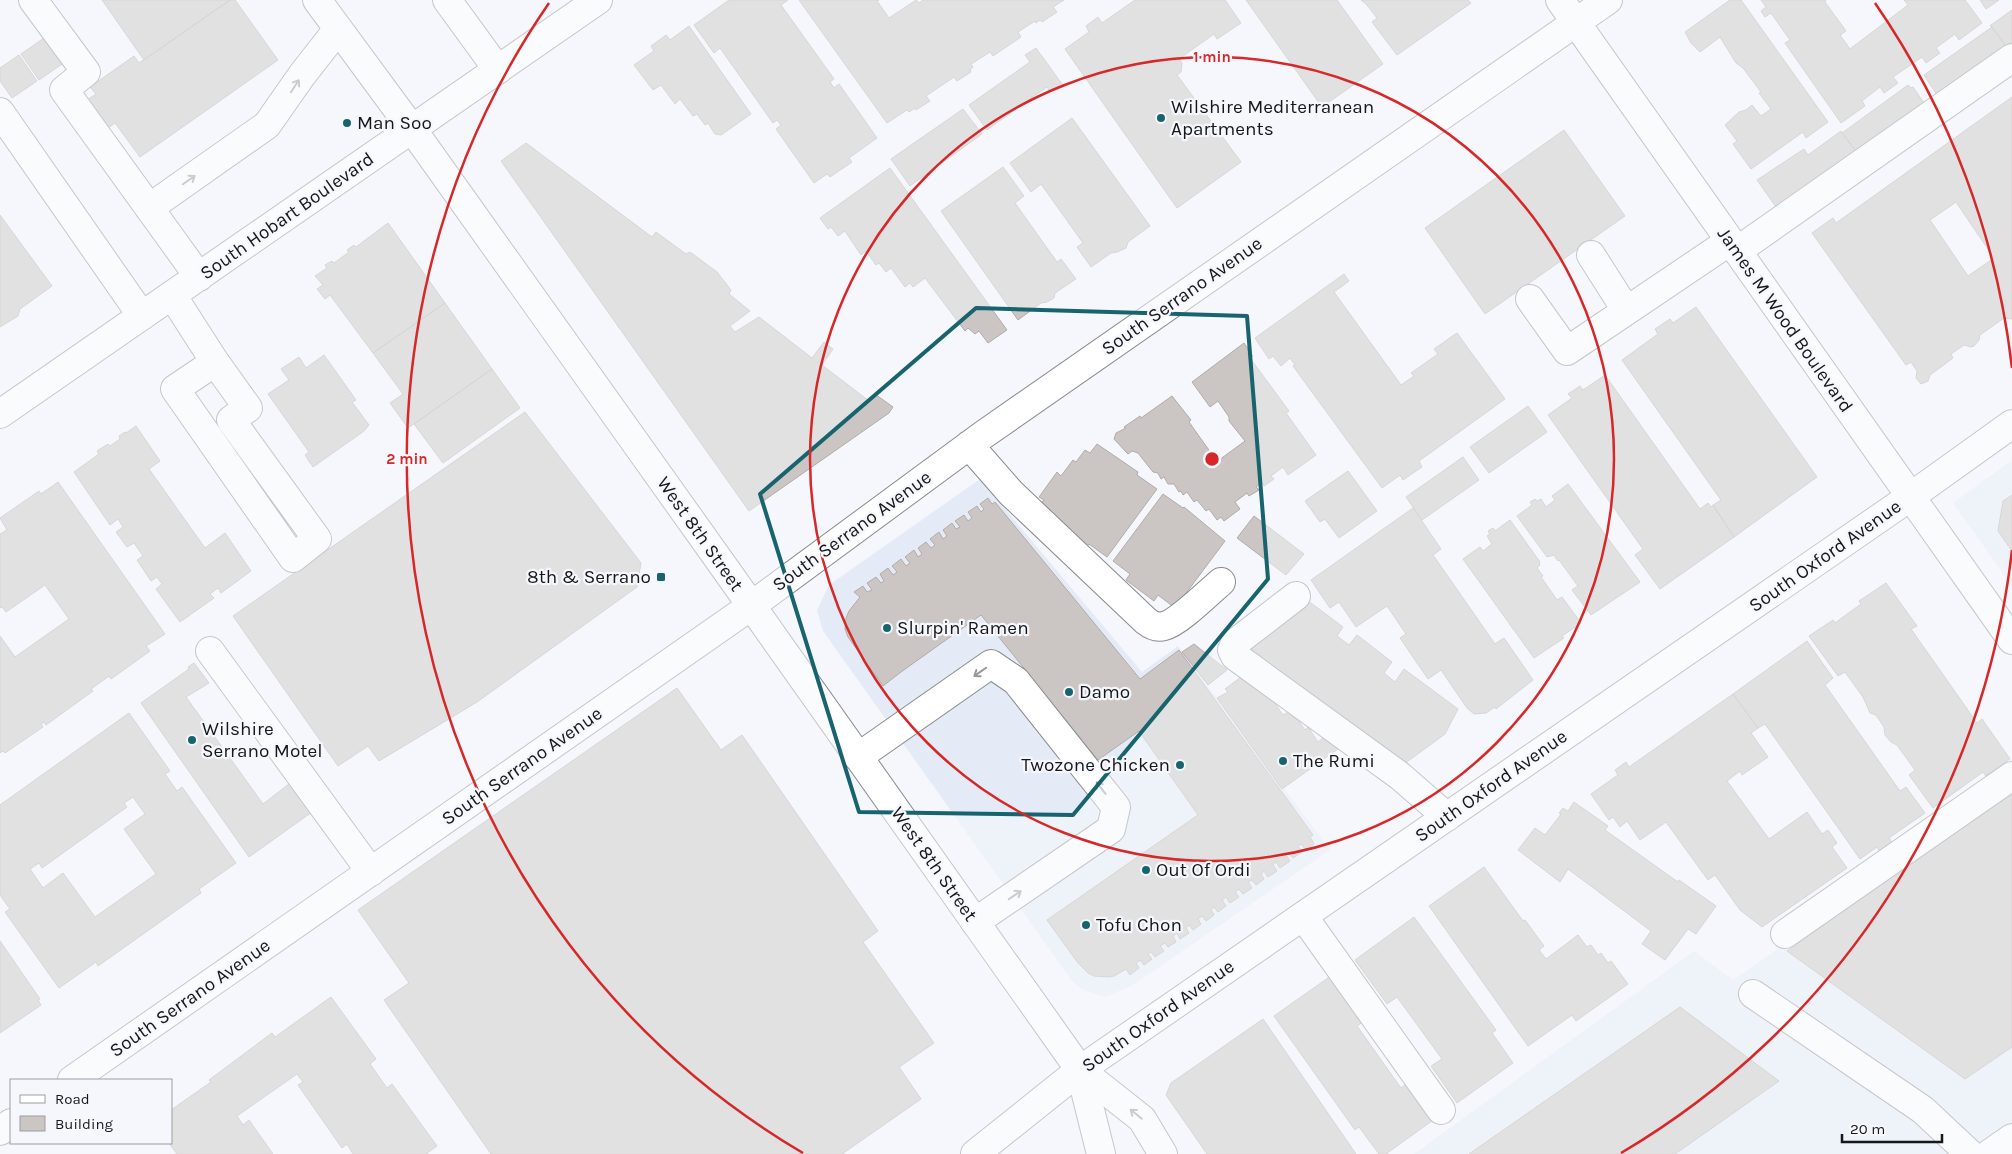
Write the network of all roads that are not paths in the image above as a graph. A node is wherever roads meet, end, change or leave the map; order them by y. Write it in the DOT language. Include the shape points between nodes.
graph roads {
  1 [pos="33,0"];
  2 [pos="316,0"];
  3 [pos="447,0"];
  4 [pos="598,0"];
  5 [pos="1560,0"];
  6 [pos="1608,0"];
  7 [pos="1576,23"];
  8 [pos="338,29"];
  9 [pos="2012,58"];
  10 [pos="498,70"];
  11 [pos="0,112"];
  12 [pos="412,129"];
  13 [pos="149,208"];
  14 [pos="1733,246"];
  15 [pos="1591,255"];
  16 [pos="199,277"];
  17 [pos="172,295"];
  18 [pos="1530,299"];
  19 [pos="1626,310"];
  20 [pos="142,316"];
  21 [pos="215,362"];
  22 [pos="0,414"];
  23 [pos="2012,424"];
  24 [pos="969,445"];
  25 [pos="1910,497"];
  26 [pos="1221,582"];
  27 [pos="1296,596"];
  28 [pos="751,606"];
  29 [pos="2012,640"];
  30 [pos="210,651"];
  31 [pos="858,757"];
  32 [pos="2012,776"];
  33 [pos="1447,817"];
  34 [pos="370,872"];
  35 [pos="1303,916"];
  36 [pos="975,922"];
  37 [pos="1785,934"];
  38 [pos="1753,994"];
  39 [pos="1080,1070"];
  40 [pos="73,1079"];
  41 [pos="1441,1110"];
  42 [pos="2012,1138"];
  43 [pos="975,1154"];
  44 [pos="1101,1154"];
  45 [pos="1163,1154"];
  46 [pos="1970,1154"];
  47 [pos="1989,1154"];
  1 -- 13 [label="street" via="86,72 64,90"];
  2 -- 8 [label="street, West 8th Street"];
  3 -- 10 [label="street"];
  4 -- 10 [label="street, South Hobart Boulevard"];
  5 -- 7 [label="street, James M Wood Boulevard"];
  6 -- 7 [label="street, South Serrano Avenue"];
  7 -- 14 [label="street, James M Wood Boulevard"];
  7 -- 24 [label="street, South Serrano Avenue"];
  8 -- 12 [label="street, West 8th Street"];
  13 -- 8 [label="street, one-way" via="266,126"];
  9 -- 14 [label="street"];
  10 -- 12 [label="street, South Hobart Boulevard"];
  11 -- 20 [label="street"];
  12 -- 16 [label="street, South Hobart Boulevard"];
  12 -- 28 [label="street, West 8th Street"];
  13 -- 16 [label="street"];
  14 -- 19 [label="street"];
  14 -- 25 [label="street, James M Wood Boulevard"];
  15 -- 19 [label="street"];
  16 -- 17 [label="street, South Hobart Boulevard"];
  17 -- 20 [label="street, South Hobart Boulevard"];
  17 -- 21 [label="street"];
  18 -- 19 [label="street" via="1567,351"];
  20 -- 22 [label="street, South Hobart Boulevard"];
  21 -- 21 [label="street" via="175,389 293,558 317,539 231,420 248,408"];
  23 -- 25 [label="street, South Oxford Avenue"];
  24 -- 26 [label="street" via="1011,493 1154,626 1174,622"];
  24 -- 28 [label="street, South Serrano Avenue"];
  25 -- 29 [label="street, James M Wood Boulevard"];
  25 -- 33 [label="street, South Oxford Avenue"];
  27 -- 33 [label="street" via="1235,643 1232,650 1235,656 1400,776"];
  28 -- 31 [label="street, West 8th Street"];
  28 -- 34 [label="street, South Serrano Avenue"];
  30 -- 34 [label="street"];
  31 -- 36 [label="street, West 8th Street"];
  36 -- 31 [label="street, one-way" via="1111,829 1116,807 1016,681 991,664"];
  32 -- 37 [label="street"];
  33 -- 35 [label="street, South Oxford Avenue"];
  34 -- 40 [label="street, South Serrano Avenue"];
  35 -- 39 [label="street, South Oxford Avenue"];
  35 -- 41 [label="street"];
  36 -- 39 [label="street, West 8th Street"];
  38 -- 46 [label="street" via="1923,1110"];
  39 -- 43 [label="street, South Oxford Avenue"];
  39 -- 44 [label="street, West 8th Street"];
  45 -- 39 [label="street, West 8th Street, one-way" via="1142,1119"];
  42 -- 47 [label="street"];
}
